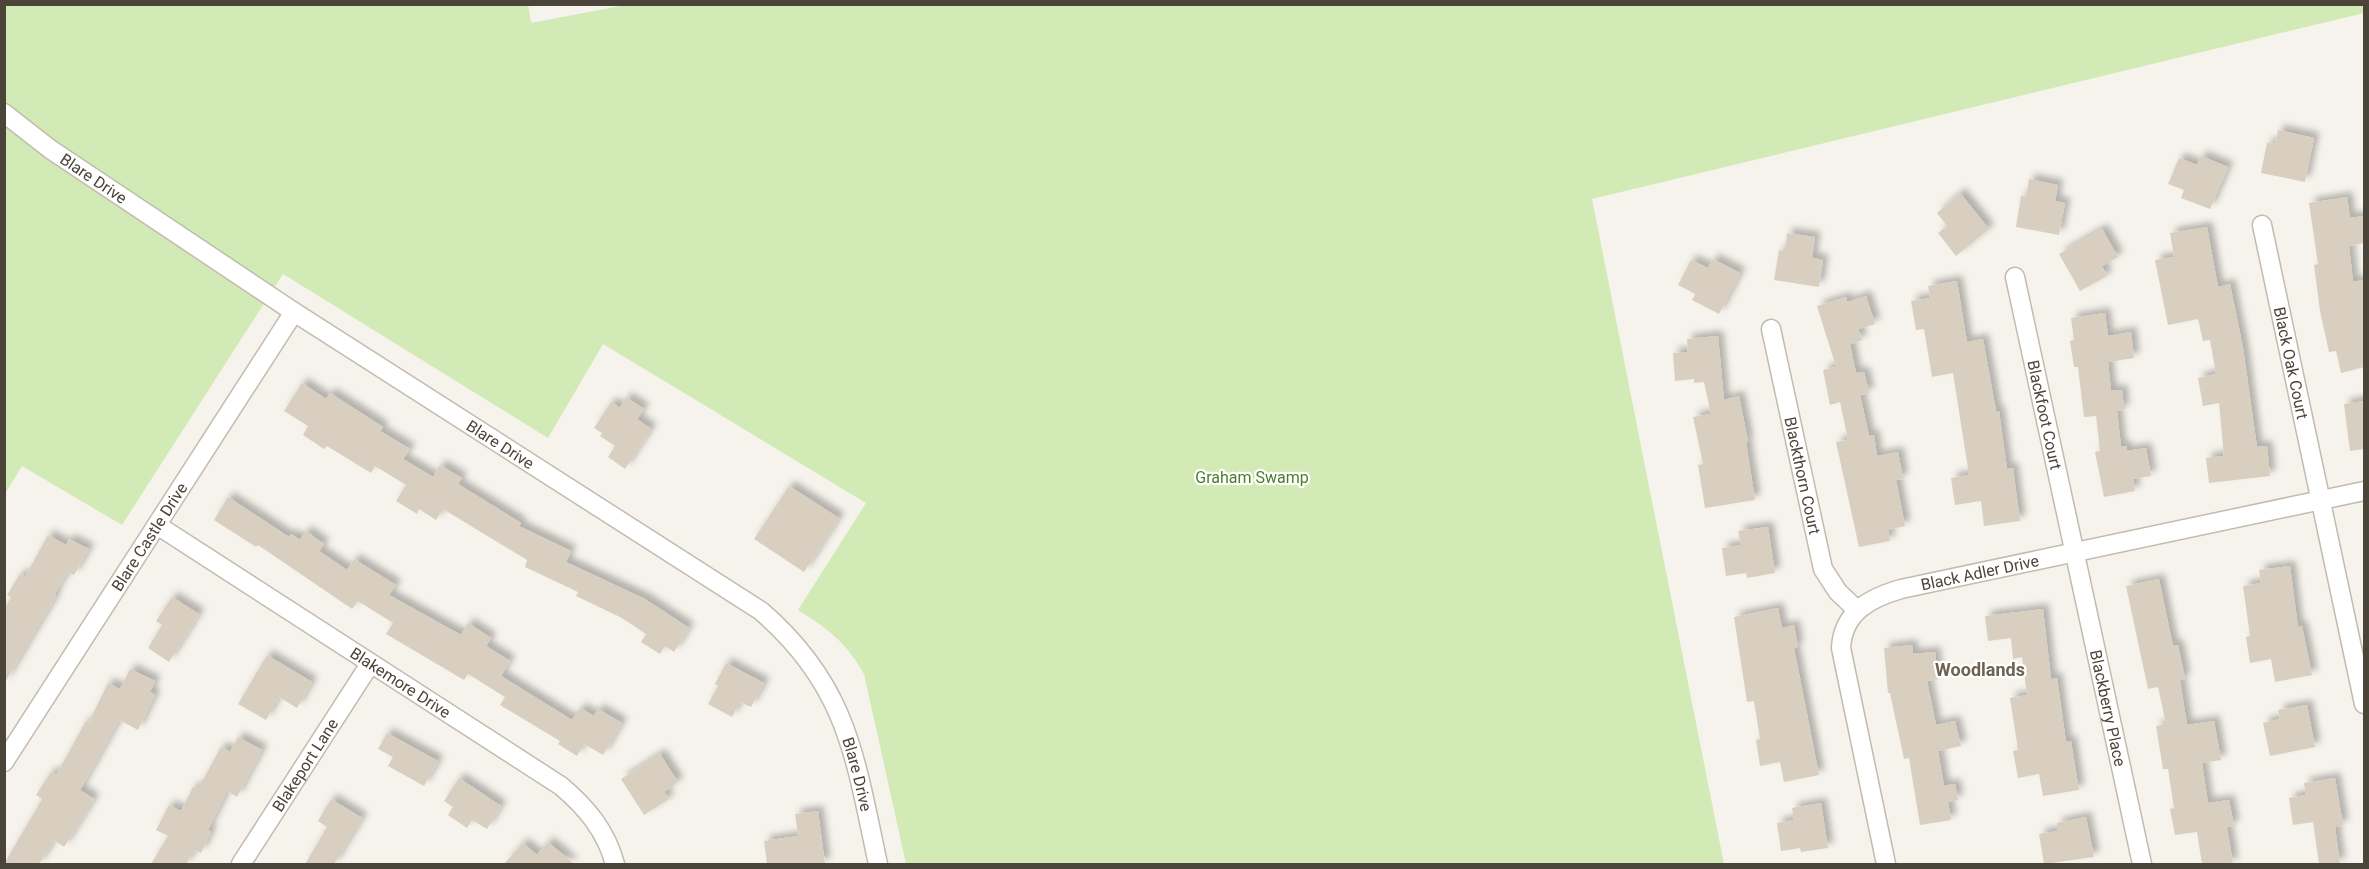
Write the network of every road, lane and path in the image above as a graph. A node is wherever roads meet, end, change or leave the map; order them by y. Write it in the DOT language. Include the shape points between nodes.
graph roads {
  1 [pos="4,113"];
  2 [pos="2262,225"];
  3 [pos="2015,277"];
  4 [pos="294,312"];
  5 [pos="1771,328"];
  6 [pos="2364,491"];
  7 [pos="2320,500"];
  8 [pos="157,525"];
  9 [pos="2075,552"];
  10 [pos="1857,610"];
  11 [pos="370,664"];
  12 [pos="2364,704"];
  13 [pos="4,762"];
  14 [pos="241,864"];
  15 [pos="615,864"];
  16 [pos="878,864"];
  17 [pos="1886,864"];
  18 [pos="2142,864"];
  1 -- 4 [label="street, Blare Drive" via="50,149"];
  2 -- 7 [label="street, Black Oak Court"];
  3 -- 9 [label="street, Blackfoot Court"];
  4 -- 8 [label="street, Blare Castle Drive"];
  4 -- 16 [label="street, Blare Drive" via="777,625 812,665 840,714 853,753"];
  5 -- 10 [label="street, Blackthorn Court" via="1823,569 1838,592"];
  6 -- 7 [label="street, Black Adler Drive"];
  7 -- 9 [label="street, Black Adler Drive"];
  7 -- 12 [label="street, Black Oak Court"];
  8 -- 11 [label="street, Blakemore Drive"];
  8 -- 13 [label="street, Blare Castle Drive"];
  9 -- 10 [label="street, Black Adler Drive" via="1901,589 1879,596"];
  9 -- 18 [label="street, Blackberry Place"];
  10 -- 17 [label="street" via="1843,634 1842,658"];
  11 -- 14 [label="street, Blakeport Lane"];
  11 -- 15 [label="street, Blakemore Drive" via="561,786 593,818"];
}
